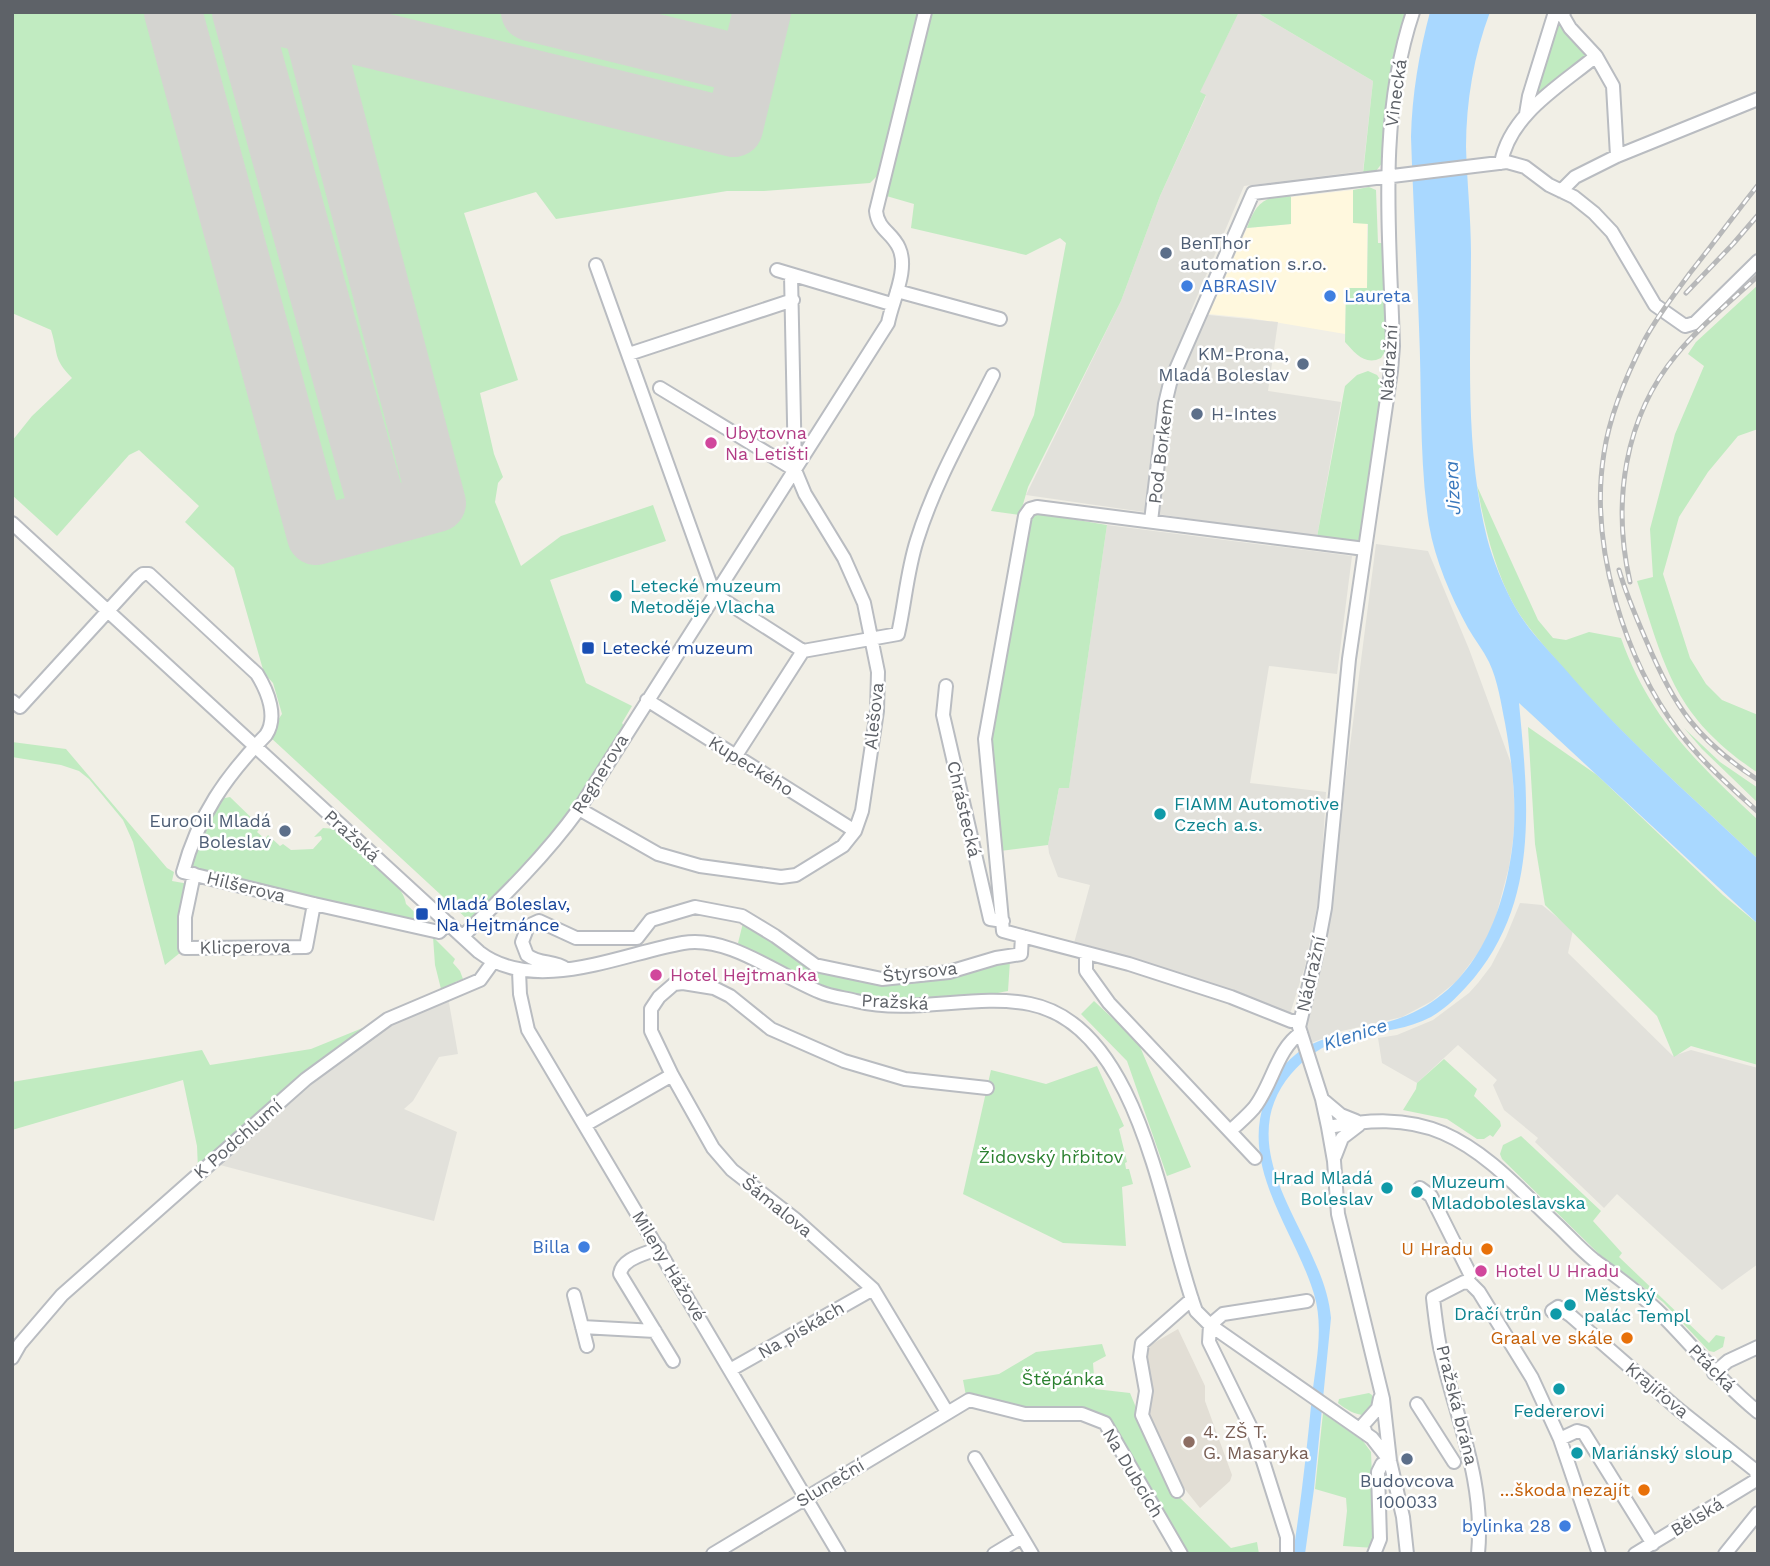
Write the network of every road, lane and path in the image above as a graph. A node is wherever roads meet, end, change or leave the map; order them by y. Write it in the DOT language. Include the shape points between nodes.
graph roads {
  1 [pos="925,12"];
  2 [pos="1413,12"];
  3 [pos="1555,12"];
  4 [pos="1564,12"];
  5 [pos="1596,56"];
  6 [pos="1758,99"];
  7 [pos="1526,114"];
  8 [pos="1617,156"];
  9 [pos="1501,163"];
  10 [pos="1388,176"];
  11 [pos="1561,191"];
  12 [pos="1758,261"];
  13 [pos="596,265"];
  14 [pos="777,270"];
  15 [pos="791,275"];
  16 [pos="897,291"];
  17 [pos="793,300"];
  18 [pos="891,304"];
  19 [pos="1000,319"];
  20 [pos="629,354"];
  21 [pos="993,375"];
  22 [pos="660,388"];
  23 [pos="795,470"];
  24 [pos="1151,521"];
  25 [pos="12,523"];
  26 [pos="1365,549"];
  27 [pos="714,594"];
  28 [pos="107,610"];
  29 [pos="872,637"];
  30 [pos="803,651"];
  31 [pos="946,686"];
  32 [pos="12,701"];
  33 [pos="647,701"];
  34 [pos="252,744"];
  35 [pos="735,757"];
  36 [pos="579,809"];
  37 [pos="855,831"];
  38 [pos="194,874"];
  39 [pos="314,905"];
  40 [pos="447,923"];
  41 [pos="1003,926"];
  42 [pos="463,936"];
  43 [pos="1022,936"];
  44 [pos="1086,953"];
  45 [pos="493,961"];
  46 [pos="566,969"];
  47 [pos="519,971"];
  48 [pos="1302,1034"];
  49 [pos="672,1075"];
  50 [pos="987,1088"];
  51 [pos="1322,1099"];
  52 [pos="1362,1123"];
  53 [pos="585,1125"];
  54 [pos="1328,1127"];
  55 [pos="1230,1132"];
  56 [pos="1255,1158"];
  57 [pos="1334,1161"];
  58 [pos="1420,1188"];
  59 [pos="659,1248"];
  60 [pos="1470,1278"];
  61 [pos="873,1289"];
  62 [pos="574,1295"];
  63 [pos="1192,1299"];
  64 [pos="1307,1301"];
  65 [pos="1552,1311"];
  66 [pos="1210,1325"];
  67 [pos="582,1327"];
  68 [pos="655,1331"];
  69 [pos="587,1346"];
  70 [pos="1758,1346"];
  71 [pos="12,1357"];
  72 [pos="673,1361"];
  73 [pos="730,1370"];
  74 [pos="1714,1373"];
  75 [pos="1417,1404"];
  76 [pos="1329,1407"];
  77 [pos="947,1412"];
  78 [pos="1758,1412"];
  79 [pos="1377,1422"];
  80 [pos="1369,1436"];
  81 [pos="1560,1439"];
  82 [pos="975,1458"];
  83 [pos="1390,1461"];
  84 [pos="1454,1462"];
  85 [pos="1758,1479"];
  86 [pos="1177,1491"];
  87 [pos="806,1497"];
  88 [pos="1758,1513"];
  89 [pos="1022,1537"];
  90 [pos="1653,1544"];
  91 [pos="1176,1552"];
  92 [pos="713,1554"];
  93 [pos="839,1554"];
  94 [pos="994,1554"];
  95 [pos="1032,1554"];
  96 [pos="1287,1554"];
  97 [pos="1374,1554"];
  98 [pos="1407,1554"];
  99 [pos="1478,1554"];
  100 [pos="1599,1554"];
  101 [pos="1635,1554"];
  102 [pos="1725,1554"];
  1 -- 16 [label="street, Regnerova" via="876,211 877,222 898,245 902,258"];
  2 -- 10 [label="street, Vinecká" via="1400,64"];
  3 -- 7 [label="street"];
  4 -- 5 [label="street" via="1570,28"];
  5 -- 7 [label="street"];
  5 -- 8 [label="street" via="1613,86"];
  6 -- 8 [label="street"];
  7 -- 9 [label="street" via="1505,144"];
  8 -- 11 [label="street" via="1575,177"];
  9 -- 10 [label="street"];
  9 -- 11 [label="street" via="1521,165"];
  10 -- 24 [label="street, Pod Borkem" via="1253,193 1170,383"];
  10 -- 26 [label="street, Nádražní" via="1393,346"];
  11 -- 12 [label="street" via="1585,205 1612,232 1655,305 1681,325 1692,325"];
  13 -- 20 [label="street"];
  14 -- 15 [label="street"];
  15 -- 17 [label="street"];
  15 -- 18 [label="street"];
  16 -- 18 [label="street, Regnerova"];
  16 -- 19 [label="street"];
  17 -- 20 [label="street"];
  17 -- 23 [label="street"];
  18 -- 23 [label="street, Regnerova" via="888,323"];
  20 -- 27 [label="street"];
  21 -- 29 [label="street" via="929,504 911,563 898,634"];
  22 -- 23 [label="street"];
  23 -- 27 [label="street, Regnerova"];
  23 -- 29 [label="street, Alešova" via="844,558 864,603"];
  24 -- 26 [label="street"];
  24 -- 41 [label="street, Pod Borkem" via="1037,507 1025,516 985,739"];
  25 -- 28 [label="street, Pražská"];
  26 -- 48 [label="street, Nádražní" via="1349,659 1325,908"];
  27 -- 30 [label="street"];
  27 -- 33 [label="street, Regnerova"];
  28 -- 32 [label="street" via="20,707"];
  28 -- 34 [label="street, Pražská"];
  28 -- 34 [label="street" via="141,575 157,580 264,685 273,720 266,736"];
  29 -- 30 [label="street"];
  29 -- 37 [label="street, Alešova" via="878,672 877,711"];
  30 -- 35 [label="street"];
  31 -- 41 [label="street, Chrástecká" via="943,715 990,919"];
  33 -- 35 [label="street, Kupeckého"];
  33 -- 36 [label="street, Regnerova"];
  34 -- 38 [label="street, Hilšerova" via="199,823 183,872"];
  34 -- 40 [label="street, Pražská"];
  35 -- 37 [label="street, Kupeckého"];
  36 -- 37 [label="street" via="658,854 700,866 781,877 796,874 843,846"];
  36 -- 42 [label="street, Regnerova" via="513,887"];
  38 -- 39 [label="street, Hilšerova"];
  38 -- 39 [label="street, Klicperova" via="185,948 306,947"];
  39 -- 40 [label="street, Hilšerova" via="439,932"];
  40 -- 42 [label="street, Pražská"];
  41 -- 43 [label="street"];
  42 -- 45 [label="street, Pražská"];
  43 -- 44 [label="street"];
  43 -- 46 [label="street, Štyrsova" via="1021,954 949,972 882,979 816,965 742,916 695,907 651,920 637,938 576,937 539,922 528,926 523,942 527,955 541,962 557,962"];
  44 -- 48 [label="street" via="1231,997 1291,1021"];
  44 -- 55 [label="street" via="1086,971 1109,1003"];
  45 -- 47 [label="street, Pražská"];
  45 -- 71 [label="street, K Podchlumí" via="480,980 388,1019 306,1079 62,1295"];
  46 -- 47 [label="street, Pražská"];
  46 -- 63 [label="street, Pražská" via="687,942 723,945 821,993 869,1004 1012,1001 1068,1019 1096,1045 1125,1092 1163,1192"];
  47 -- 53 [label="street, Mileny Hážové" via="528,1030"];
  48 -- 51 [label="street"];
  48 -- 55 [label="street" via="1285,1048 1255,1107"];
  49 -- 50 [label="street, Šámalova" via="651,1031 651,1009 666,990 682,983 714,988 771,1029 844,1060 905,1079"];
  49 -- 53 [label="street"];
  49 -- 61 [label="street, Šámalova" via="713,1148 732,1170"];
  51 -- 52 [label="street" via="1341,1115"];
  51 -- 54 [label="street"];
  52 -- 54 [label="street, Ptácká"];
  52 -- 57 [label="street" via="1342,1138"];
  52 -- 74 [label="street, Ptácká" via="1402,1121 1470,1147 1592,1258 1631,1286"];
  53 -- 59 [label="street, Mileny Hážové"];
  54 -- 57 [label="street"];
  55 -- 56 [label="street"];
  57 -- 79 [label="street" via="1338,1214 1383,1399"];
  58 -- 60 [label="street" via="1431,1196"];
  59 -- 68 [label="street" via="620,1268"];
  59 -- 73 [label="street, Mileny Hážové"];
  60 -- 81 [label="street" via="1532,1378"];
  60 -- 99 [label="street, Pražská brána" via="1433,1298 1441,1352 1473,1464 1479,1504"];
  61 -- 73 [label="street, Na pískách"];
  61 -- 77 [label="street, Šámalova"];
  62 -- 67 [label="street"];
  63 -- 66 [label="street, Pražská" via="1196,1311"];
  63 -- 86 [label="street" via="1142,1343 1140,1357 1146,1391 1142,1415"];
  64 -- 66 [label="street" via="1223,1314"];
  65 -- 85 [label="street, Krajířova" via="1558,1307 1570,1315 1756,1471"];
  66 -- 76 [label="street, Pražská"];
  66 -- 96 [label="street" via="1209,1342 1255,1436 1287,1537"];
  67 -- 68 [label="street"];
  67 -- 69 [label="street"];
  68 -- 72 [label="street"];
  70 -- 74 [label="street"];
  73 -- 87 [label="street, Mileny Hážové"];
  74 -- 78 [label="street, Ptácká"];
  75 -- 84 [label="street"];
  76 -- 79 [label="street, Pražská" via="1351,1418"];
  76 -- 80 [label="street, Pražská"];
  77 -- 87 [label="street, Sluneční"];
  77 -- 91 [label="street, Na Dubcích" via="969,1400 1025,1414 1082,1414 1105,1423"];
  79 -- 80 [label="street" via="1363,1430"];
  79 -- 80 [label="street" via="1380,1437"];
  79 -- 83 [label="street"];
  80 -- 83 [label="street, Pražská"];
  81 -- 90 [label="street" via="1577,1431 1584,1433"];
  81 -- 100 [label="street"];
  82 -- 89 [label="street"];
  83 -- 97 [label="street" via="1378,1472 1380,1539"];
  83 -- 98 [label="street"];
  85 -- 90 [label="street, Bělská"];
  87 -- 92 [label="street, Sluneční"];
  87 -- 93 [label="street, Mileny Hážové"];
  88 -- 102 [label="street"];
  89 -- 94 [label="street"];
  89 -- 95 [label="street"];
  90 -- 101 [label="street, Bělská"];
}
